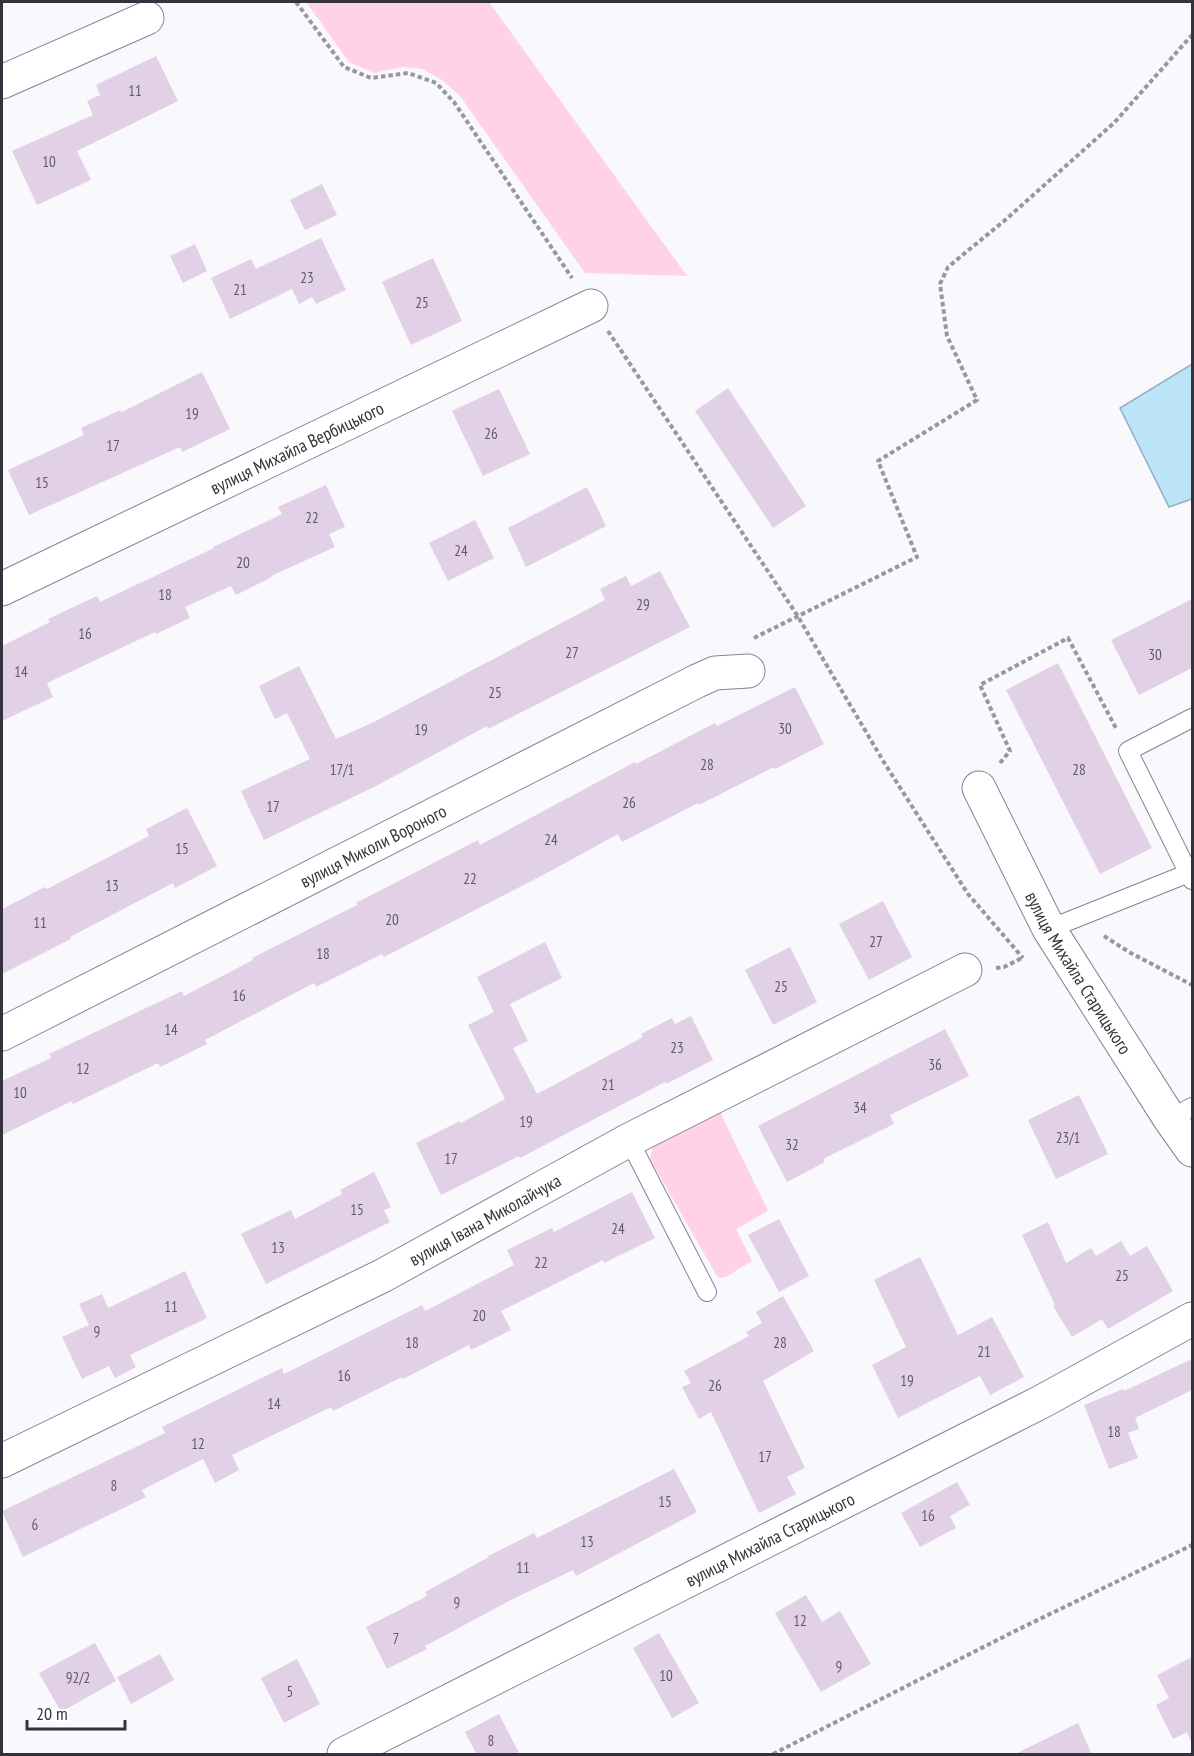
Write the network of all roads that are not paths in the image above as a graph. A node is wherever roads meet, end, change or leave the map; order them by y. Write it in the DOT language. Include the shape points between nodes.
graph roads {
  1 [pos="147,18"];
  2 [pos="2,82"];
  3 [pos="591,306"];
  4 [pos="2,589"];
  5 [pos="748,671"];
  6 [pos="1192,718"];
  7 [pos="980,788"];
  8 [pos="1191,876"];
  9 [pos="1061,929"];
  10 [pos="965,970"];
  11 [pos="2,1034"];
  12 [pos="1181,1113"];
  13 [pos="629,1140"];
  14 [pos="1192,1150"];
  15 [pos="707,1292"];
  16 [pos="1192,1319"];
  17 [pos="2,1461"];
  18 [pos="344,1755"];
  1 -- 2 [label="street"];
  3 -- 4 [label="street, вулиця Михайла Вербицького"];
  5 -- 11 [label="street, вулиця Миколи Вороного" via="716,673"];
  6 -- 8 [label="lane" via="1128,752"];
  7 -- 9 [label="street, вулиця Михайла Старицького"];
  8 -- 9 [label="lane"];
  9 -- 12 [label="street, вулиця Михайла Старицького"];
  10 -- 13 [label="street, вулиця Івана Миколайчука"];
  12 -- 14 [label="street, вулиця Михайла Старицького"];
  13 -- 15 [label="lane"];
  13 -- 17 [label="street, вулиця Івана Миколайчука" via="382,1276"];
  16 -- 18 [label="street, вулиця Михайла Старицького" via="1041,1402"];
}
